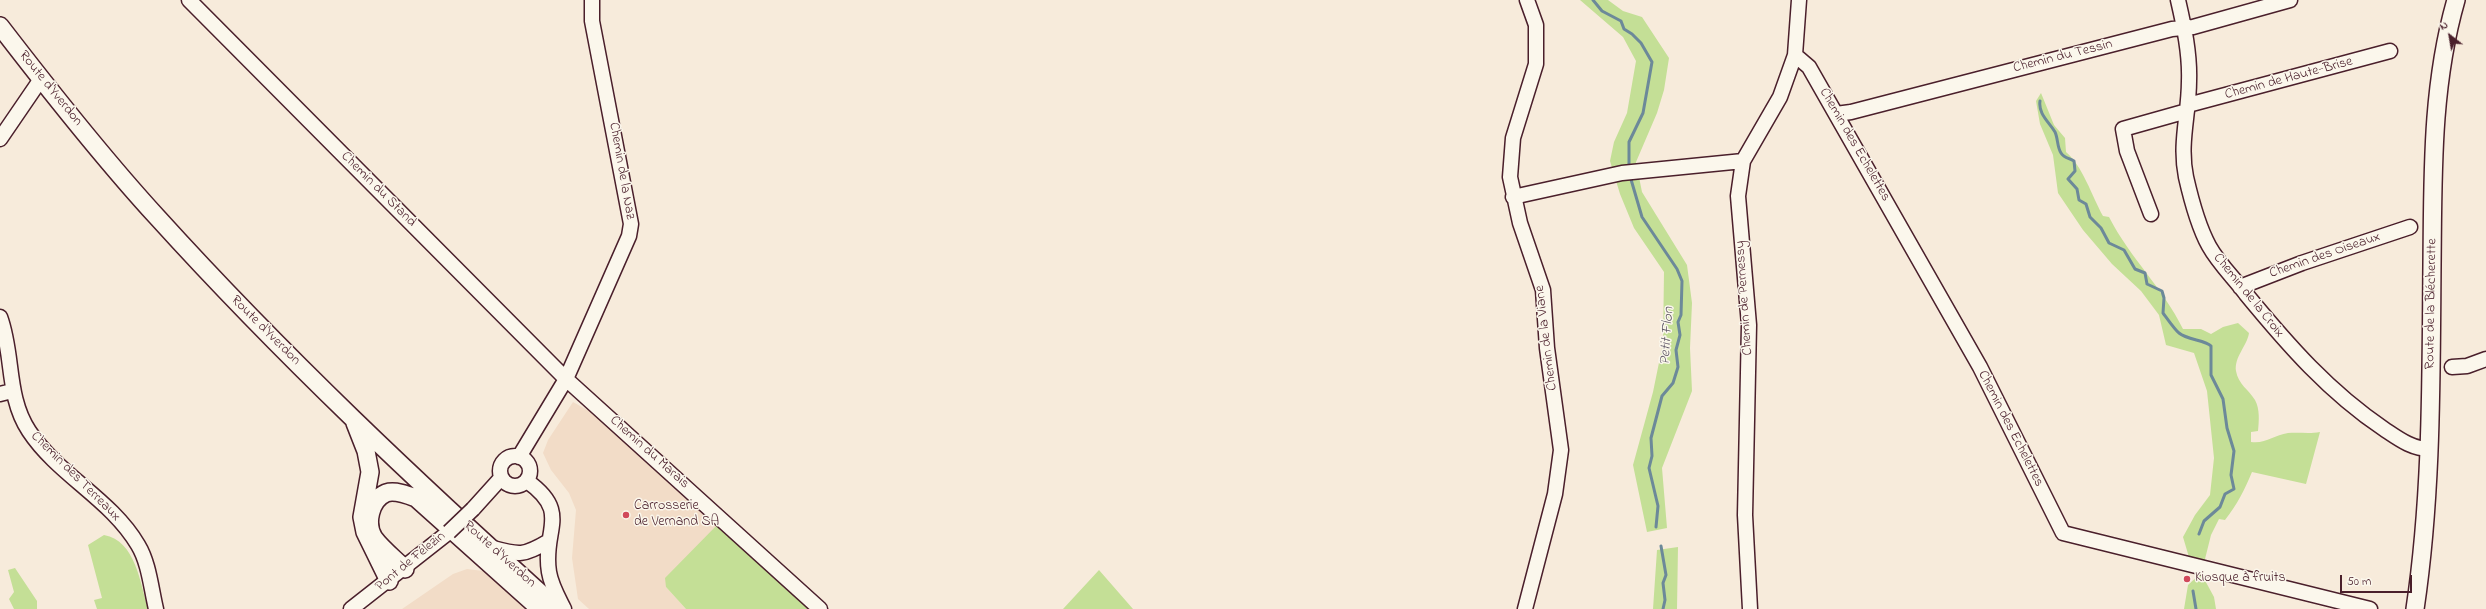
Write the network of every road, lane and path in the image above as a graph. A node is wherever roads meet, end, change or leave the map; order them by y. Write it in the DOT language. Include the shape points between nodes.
graph roads {
  1 [pos="189,0"];
  2 [pos="592,0"];
  3 [pos="1527,0"];
  4 [pos="1799,0"];
  5 [pos="2178,0"];
  6 [pos="2290,0"];
  7 [pos="2456,0"];
  8 [pos="0,26"];
  9 [pos="2184,28"];
  10 [pos="2390,51"];
  11 [pos="1795,55"];
  12 [pos="41,79"];
  13 [pos="2187,108"];
  14 [pos="1836,114"];
  15 [pos="0,139"];
  16 [pos="1743,161"];
  17 [pos="1513,197"];
  18 [pos="2151,214"];
  19 [pos="2410,227"];
  20 [pos="2240,287"];
  21 [pos="0,317"];
  22 [pos="2486,359"];
  23 [pos="2452,367"];
  24 [pos="566,379"];
  25 [pos="6,392"];
  26 [pos="354,419"];
  27 [pos="2430,449"];
  28 [pos="519,457"];
  29 [pos="501,478"];
  30 [pos="527,481"];
  31 [pos="549,541"];
  32 [pos="488,546"];
  33 [pos="405,569"];
  34 [pos="389,580"];
  35 [pos="156,609"];
  36 [pos="351,609"];
  37 [pos="540,609"];
  38 [pos="558,609"];
  39 [pos="564,609"];
  40 [pos="820,609"];
  41 [pos="1525,609"];
  42 [pos="1750,609"];
  43 [pos="2370,609"];
  44 [pos="2415,609"];
  1 -- 24 [label="street, Chemin du Stand"];
  2 -- 24 [label="street, Chemin de la Naz" via="592,21 631,224 629,236"];
  3 -- 17 [label="street, Chemin de la Viane" via="1535,20 1538,48 1536,64 1513,138 1510,177"];
  4 -- 11 [label="street, Chemin de Pernessy"];
  5 -- 9 [label="street, Chemin de la Croix"];
  6 -- 9 [label="street, Chemin du Tessin"];
  7 -- 27 [label="main road, Route de la Blécherette" via="2440,69 2434,129"];
  8 -- 12 [label="main road, Route d'Yverdon"];
  9 -- 13 [label="street, Chemin de la Croix" via="2189,69"];
  9 -- 14 [label="street, Chemin du Tessin"];
  10 -- 13 [label="street, Chemin de Haute-Brise"];
  11 -- 14 [label="street, Chemin des Echelettes" via="1809,67"];
  11 -- 16 [label="street, Chemin de Pernessy" via="1780,96"];
  12 -- 15 [label="street"];
  12 -- 26 [label="main road, Route d'Yverdon" via="156,216 250,316"];
  13 -- 18 [label="street, Chemin de Haute-Brise" via="2123,129 2127,151"];
  13 -- 20 [label="street, Chemin de la Croix" via="2183,154 2194,202 2208,244"];
  14 -- 43 [label="street, Chemin des Echelettes" via="1980,367 2063,533"];
  16 -- 17 [label="street" via="1622,174"];
  16 -- 42 [label="street, Chemin de Pernessy" via="1738,196 1749,325 1745,515"];
  17 -- 41 [label="street, Chemin de la Viane" via="1543,290 1547,348 1561,450 1555,494"];
  19 -- 20 [label="street, Chemin des Oiseaux"];
  20 -- 27 [label="street, Chemin de la Croix" via="2305,364 2346,402 2414,448"];
  21 -- 25 [label="street, Chemin des Terreaux"];
  22 -- 23 [label="street" via="2467,366"];
  24 -- 28 [label="street"];
  24 -- 40 [label="street, Chemin du Marais"];
  25 -- 35 [label="street, Chemin des Terreaux" via="30,432 47,453 127,528 146,563"];
  26 -- 32 [label="main road, Route d'Yverdon"];
  26 -- 34 [label="main road" via="366,451 370,472 362,517 365,532"];
  27 -- 44 [label="main road, Route de la Blécherette" via="2427,505"];
  28 -- 29 [label="street" via="505,460 500,469"];
  28 -- 30 [label="street" via="529,467"];
  29 -- 30 [label="street" via="513,486"];
  29 -- 33 [label="street, Pont de Félezin, bridge" via="449,532"];
  30 -- 31 [label="street" via="540,492 554,515"];
  31 -- 32 [label="street" via="528,553 514,554"];
  31 -- 39 [label="street" via="549,571 552,585"];
  32 -- 38 [label="main road, Route d'Yverdon"];
  33 -- 34 [label="street, Pont de Félezin"];
  33 -- 37 [label="main road" via="374,537 370,527 370,513 376,501 387,493 402,493 416,498"];
  34 -- 36 [label="street, Pont de Félezin"];
}
